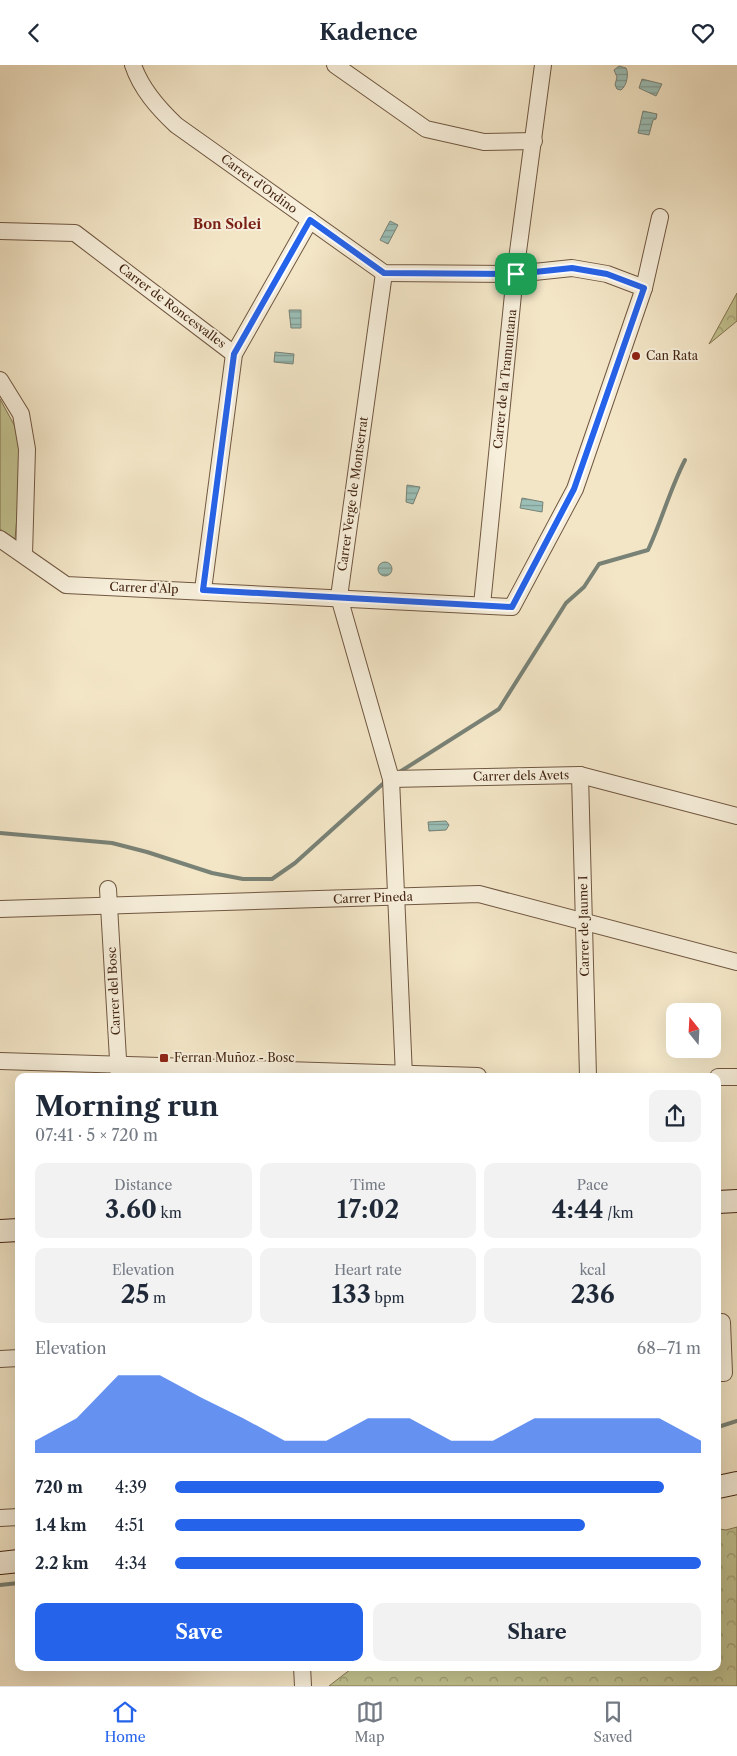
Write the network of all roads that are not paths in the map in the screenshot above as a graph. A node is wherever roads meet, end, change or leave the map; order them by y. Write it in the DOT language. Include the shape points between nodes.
graph roads {
  1 [pos="133,65"];
  2 [pos="335,65"];
  3 [pos="543,65"];
  4 [pos="534,141"];
  5 [pos="660,217"];
  6 [pos="310,220"];
  7 [pos="0,231"];
  8 [pos="384,273"];
  9 [pos="516,274"];
  10 [pos="644,288"];
  11 [pos="234,354"];
  12 [pos="0,381"];
  13 [pos="0,539"];
  14 [pos="24,555"];
  15 [pos="203,590"];
  16 [pos="339,597"];
  17 [pos="482,605"];
  18 [pos="580,775"];
  19 [pos="390,780"];
  20 [pos="737,816"];
  21 [pos="108,889"];
  22 [pos="394,898"];
  23 [pos="109,906"];
  24 [pos="0,909"];
  25 [pos="584,923"];
  26 [pos="737,962"];
  27 [pos="0,1061"];
  28 [pos="119,1071"];
  29 [pos="262,1073"];
  30 [pos="404,1073"];
  31 [pos="588,1073"];
  32 [pos="721,1077"];
  33 [pos="737,1077"];
  34 [pos="737,1201"];
  35 [pos="721,1202"];
  36 [pos="15,1230"];
  37 [pos="0,1231"];
  38 [pos="722,1322"];
  39 [pos="15,1358"];
  40 [pos="0,1359"];
  41 [pos="721,1373"];
  42 [pos="737,1483"];
  43 [pos="721,1486"];
  44 [pos="15,1517"];
  45 [pos="0,1518"];
  46 [pos="15,1561"];
  47 [pos="0,1563"];
  48 [pos="302,1671"];
  49 [pos="303,1686"];
  1 -- 6 [label="street, Carrer d'Ordino" via="136,76 152,100 176,125"];
  2 -- 4 [label="street" via="426,129 484,142"];
  3 -- 4 [label="street, Carrer de la Tramuntana"];
  4 -- 9 [label="street, Carrer de la Tramuntana"];
  5 -- 10 [label="street"];
  6 -- 8 [label="street, Carrer d'Ordino"];
  6 -- 11 [label="street"];
  7 -- 11 [label="street, Carrer de Roncesvalles" via="75,233"];
  8 -- 9 [label="street"];
  8 -- 16 [label="street, Carrer Verge de Montserrat"];
  9 -- 10 [label="street" via="572,268 607,274"];
  9 -- 17 [label="street, Carrer de la Tramuntana"];
  10 -- 17 [label="street, Carrer d'Alp" via="574,489 512,607"];
  11 -- 15 [label="street, Carrer de Roncesvalles"];
  12 -- 14 [label="street" via="21,414 27,449"];
  13 -- 14 [label="street, Carrer d'Alp"];
  14 -- 15 [label="street, Carrer d'Alp" via="66,585"];
  15 -- 16 [label="street, Carrer d'Alp"];
  16 -- 17 [label="street, Carrer d'Alp"];
  16 -- 19 [label="street, Carrer Verge de Montserrat"];
  18 -- 19 [label="street, Carrer dels Avets"];
  18 -- 20 [label="street, Carrer dels Avets"];
  18 -- 25 [label="street, Carrer de Jaume I"];
  19 -- 22 [label="street, Carrer Verge de Montserrat"];
  21 -- 23 [label="street, Carrer del Bosc"];
  22 -- 23 [label="street, Carrer Pineda"];
  22 -- 25 [label="street, Carrer Pineda" via="479,894"];
  22 -- 30 [label="street, Carrer Verge de Montserrat"];
  23 -- 24 [label="street, Carrer Pineda"];
  23 -- 28 [label="street, Carrer del Bosc"];
  25 -- 26 [label="street, Carrer Pineda"];
  25 -- 31 [label="street, Carrer de Jaume I"];
  27 -- 28 [label="street"];
  28 -- 29 [label="street"];
  32 -- 33 [label="street"];
  34 -- 35 [label="street"];
  36 -- 37 [label="street"];
  38 -- 41 [label="street" via="724,1373"];
  39 -- 40 [label="street"];
  42 -- 43 [label="street"];
  44 -- 45 [label="street"];
  46 -- 47 [label="street"];
  48 -- 49 [label="street"];
}
